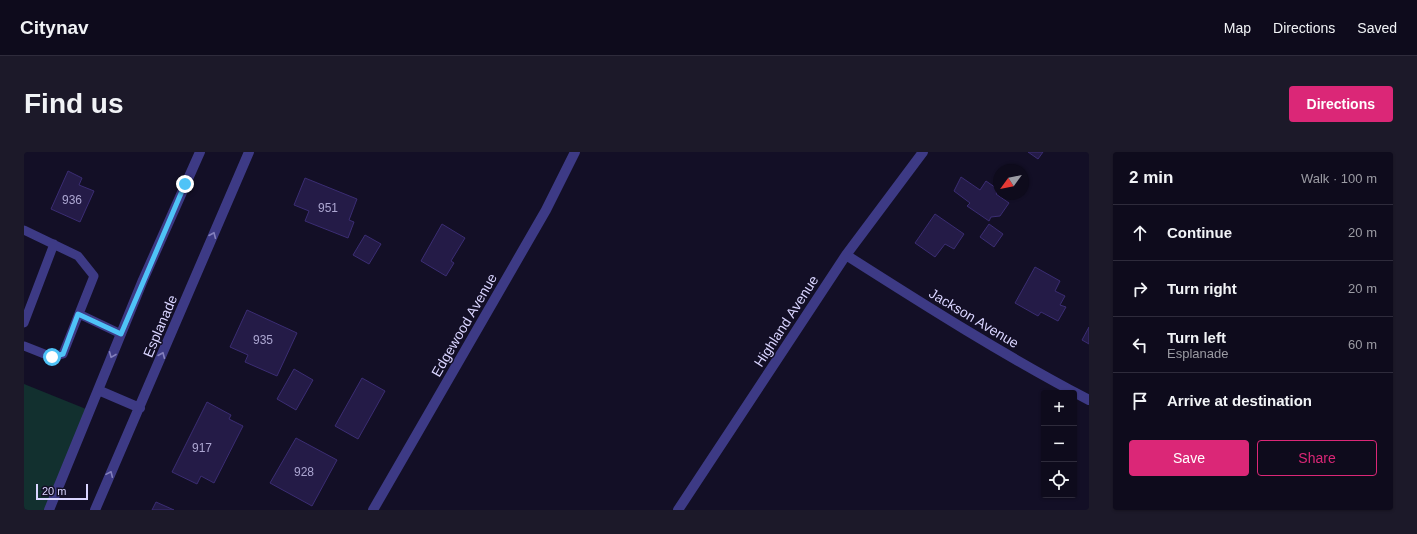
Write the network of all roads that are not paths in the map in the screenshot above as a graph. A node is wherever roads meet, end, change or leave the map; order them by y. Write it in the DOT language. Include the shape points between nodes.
graph roads {
  1 [pos="200,152"];
  2 [pos="249,152"];
  3 [pos="575,152"];
  4 [pos="923,152"];
  5 [pos="24,230"];
  6 [pos="54,244"];
  7 [pos="846,255"];
  8 [pos="78,314"];
  9 [pos="24,323"];
  10 [pos="121,334"];
  11 [pos="24,346"];
  12 [pos="98,390"];
  13 [pos="1089,400"];
  14 [pos="140,408"];
  15 [pos="49,510"];
  16 [pos="95,510"];
  17 [pos="373,510"];
  18 [pos="678,510"];
  1 -- 10 [label="street"];
  14 -- 2 [label="street, Esplanade, one-way"];
  3 -- 17 [label="street, Edgewood Avenue" via="546,210"];
  4 -- 7 [label="street, Highland Avenue"];
  5 -- 6 [label="lane"];
  6 -- 8 [label="lane" via="78,256 94,276"];
  6 -- 9 [label="lane"];
  7 -- 13 [label="street, Jackson Avenue" via="985,342"];
  7 -- 18 [label="street, Highland Avenue"];
  8 -- 10 [label="lane"];
  8 -- 11 [label="lane" via="63,354 52,357"];
  10 -- 12 [label="street, one-way"];
  12 -- 14 [label="street"];
  12 -- 15 [label="street"];
  16 -- 14 [label="street, Esplanade, one-way"];
}
